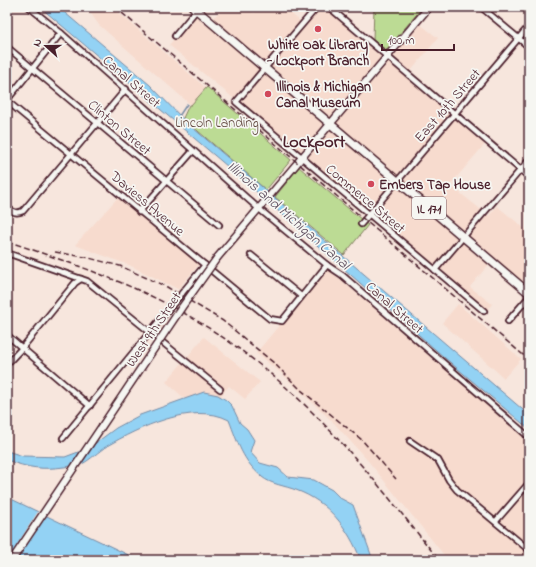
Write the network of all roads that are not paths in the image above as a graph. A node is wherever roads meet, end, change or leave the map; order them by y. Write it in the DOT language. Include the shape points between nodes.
graph roads {
  1 [pos="29,7"];
  2 [pos="317,7"];
  3 [pos="329,7"];
  4 [pos="429,7"];
  5 [pos="481,7"];
  6 [pos="196,8"];
  7 [pos="529,26"];
  8 [pos="61,33"];
  9 [pos="175,36"];
  10 [pos="519,38"];
  11 [pos="7,47"];
  12 [pos="529,47"];
  13 [pos="386,56"];
  14 [pos="32,68"];
  15 [pos="266,68"];
  16 [pos="126,90"];
  17 [pos="7,100"];
  18 [pos="454,113"];
  19 [pos="98,123"];
  20 [pos="330,123"];
  21 [pos="193,151"];
  22 [pos="72,153"];
  23 [pos="301,157"];
  24 [pos="529,160"];
  25 [pos="521,170"];
  26 [pos="529,177"];
  27 [pos="166,180"];
  28 [pos="397,180"];
  29 [pos="7,207"];
  30 [pos="258,208"];
  31 [pos="140,212"];
  32 [pos="369,215"];
  33 [pos="361,224"];
  34 [pos="219,225"];
  35 [pos="464,238"];
  36 [pos="7,253"];
  37 [pos="251,255"];
  38 [pos="205,265"];
  39 [pos="327,265"];
  40 [pos="435,270"];
  41 [pos="81,279"];
  42 [pos="529,293"];
  43 [pos="301,296"];
  44 [pos="529,297"];
  45 [pos="484,310"];
  46 [pos="508,321"];
  47 [pos="150,334"];
  48 [pos="7,335"];
  49 [pos="22,348"];
  50 [pos="7,364"];
  51 [pos="220,390"];
  52 [pos="90,406"];
  53 [pos="529,437"];
  54 [pos="63,438"];
  55 [pos="410,441"];
  56 [pos="529,483"];
  57 [pos="496,521"];
  58 [pos="529,550"];
  59 [pos="12,560"];
  1 -- 8 [label="street, Canal Street"];
  2 -- 15 [label="street"];
  3 -- 13 [label="street"];
  4 -- 13 [label="main road, West 9th Street"];
  5 -- 10 [label="street"];
  6 -- 9 [label="street"];
  6 -- 15 [label="main road, IL 171"];
  7 -- 10 [label="street, East 10th Street"];
  8 -- 14 [label="street"];
  8 -- 16 [label="street, Canal Street"];
  10 -- 12 [label="street"];
  10 -- 18 [label="street, East 10th Street"];
  11 -- 14 [label="street, Clinton Street"];
  13 -- 18 [label="street"];
  13 -- 20 [label="main road, West 9th Street"];
  14 -- 17 [label="street"];
  14 -- 19 [label="street, Clinton Street"];
  15 -- 20 [label="main road, IL 171"];
  15 -- 23 [label="street, Commerce Street" via="236,102"];
  16 -- 19 [label="street"];
  16 -- 21 [label="street, Canal Street" via="192,147"];
  17 -- 22 [label="street, Daviess Avenue"];
  18 -- 25 [label="street"];
  18 -- 28 [label="street, East 10th Street"];
  19 -- 22 [label="street"];
  19 -- 27 [label="street, Clinton Street"];
  20 -- 23 [label="main road, West 9th Street"];
  20 -- 28 [label="main road, IL 171"];
  21 -- 27 [label="street"];
  21 -- 30 [label="street, Canal Street"];
  22 -- 29 [label="street" via="23,211 13,212"];
  22 -- 31 [label="street, Daviess Avenue"];
  23 -- 30 [label="main road, West 9th Street"];
  23 -- 32 [label="street, Commerce Street"];
  24 -- 25 [label="street"];
  25 -- 26 [label="street"];
  25 -- 35 [label="street"];
  27 -- 31 [label="street"];
  27 -- 34 [label="street, Clinton Street"];
  28 -- 32 [label="street, East 10th Street"];
  28 -- 35 [label="main road, IL 171"];
  30 -- 39 [label="street, Canal Street"];
  30 -- 59 [label="main road, West 9th Street, bridge" via="217,258 182,307"];
  31 -- 38 [label="street, Daviess Avenue"];
  32 -- 33 [label="street, East 10th Street"];
  32 -- 40 [label="street, Commerce Street"];
  35 -- 40 [label="street"];
  35 -- 42 [label="main road, IL 171"];
  36 -- 41 [label="street"];
  37 -- 43 [label="street"];
  38 -- 43 [label="street, Daviess Avenue" via="275,321 282,321"];
  38 -- 47 [label="street, West 9th Street"];
  39 -- 43 [label="street"];
  39 -- 53 [label="street, Canal Street" via="342,275"];
  40 -- 45 [label="street, Commerce Street"];
  41 -- 47 [label="street" via="87,281"];
  41 -- 49 [label="street"];
  44 -- 46 [label="street"];
  47 -- 51 [label="street"];
  47 -- 52 [label="street, West 9th Street"];
  48 -- 49 [label="street"];
  49 -- 50 [label="street"];
  49 -- 52 [label="street"];
  52 -- 54 [label="street, West 9th Street"];
  55 -- 57 [label="street" via="438,460 457,490"];
  56 -- 57 [label="street"];
  57 -- 58 [label="street"];
}
